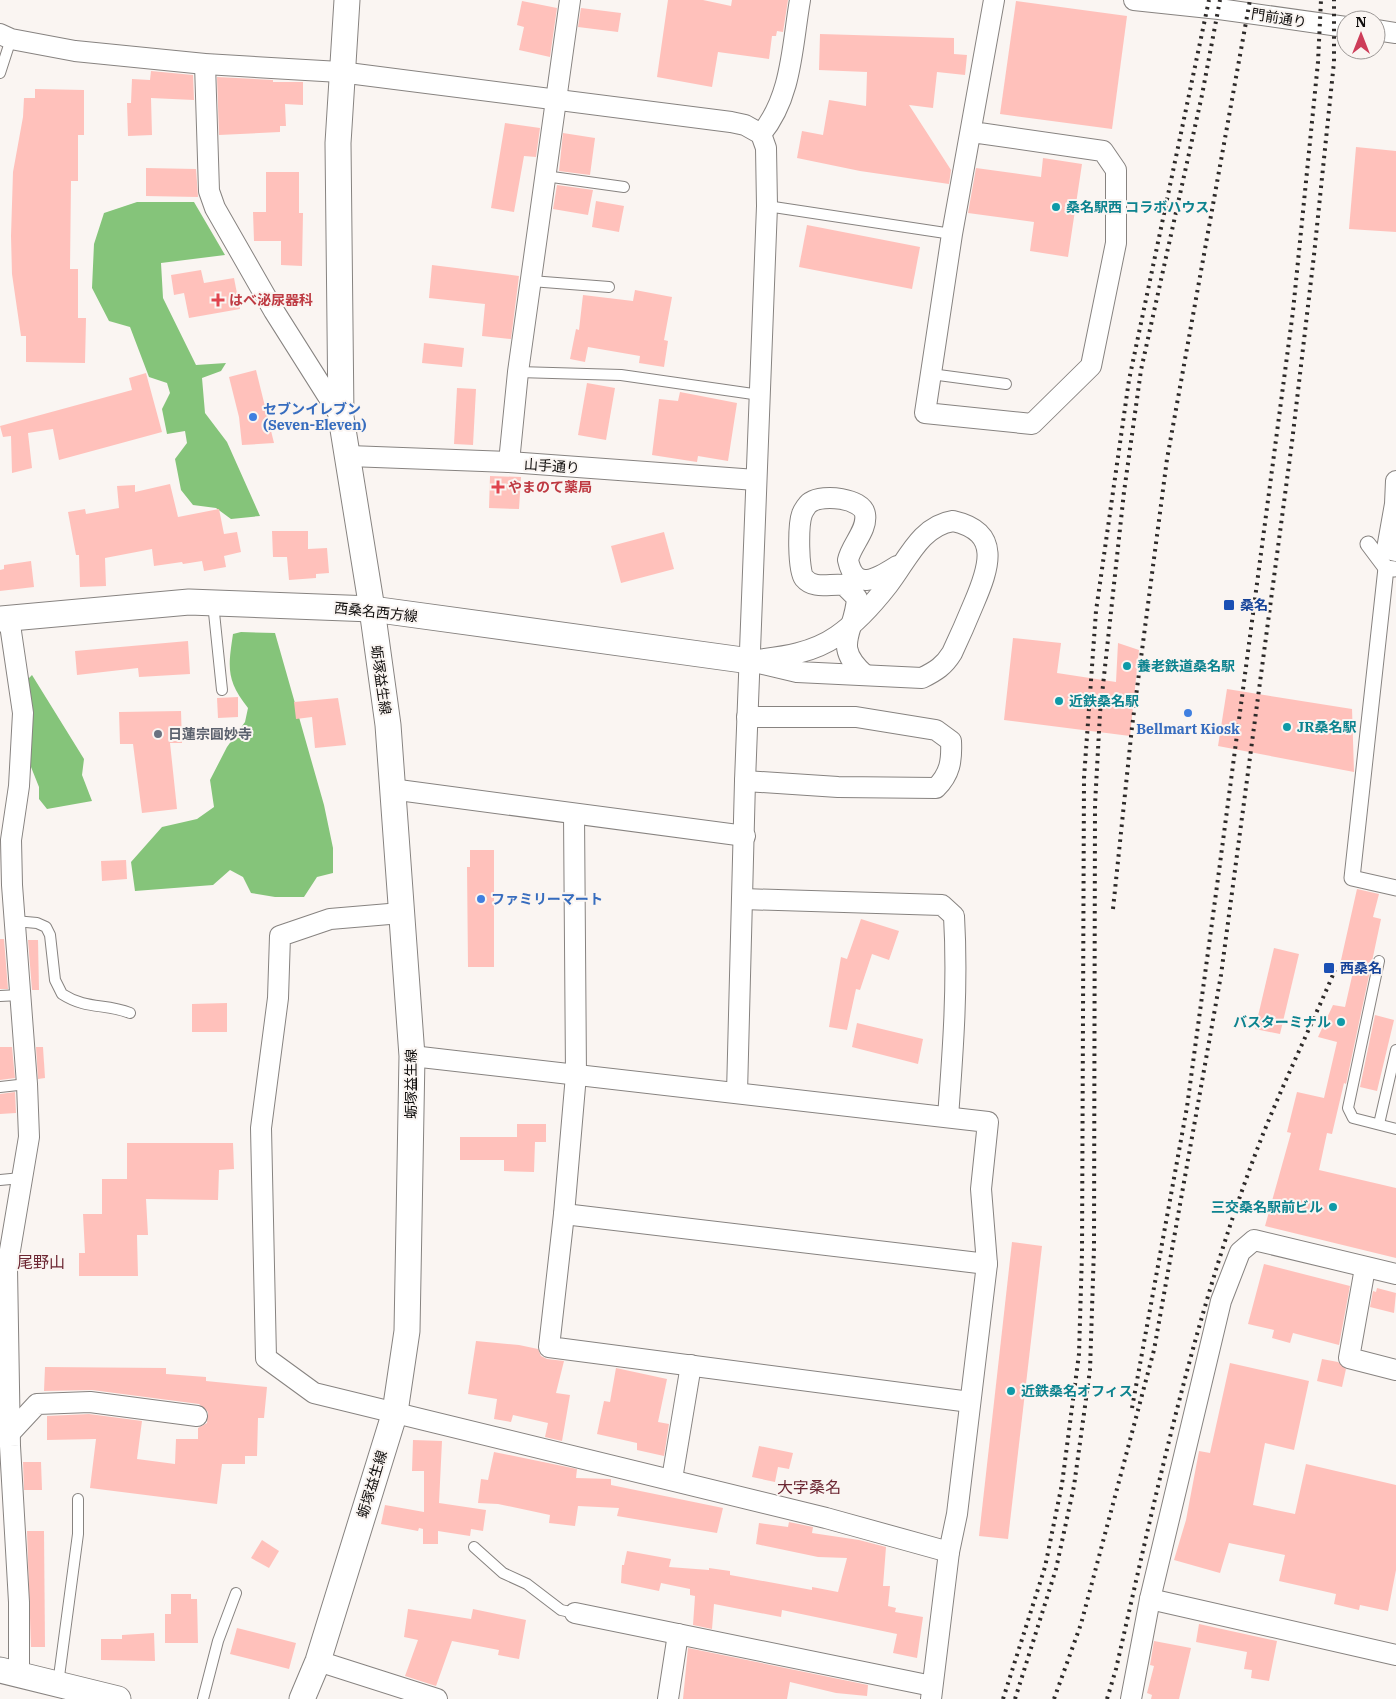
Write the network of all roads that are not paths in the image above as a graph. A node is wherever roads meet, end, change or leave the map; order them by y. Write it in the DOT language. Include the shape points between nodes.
graph roads {
  1 [pos="347,0"];
  2 [pos="570,0"];
  3 [pos="800,0"];
  4 [pos="994,0"];
  5 [pos="1134,0"];
  6 [pos="1336,25"];
  7 [pos="6,36"];
  8 [pos="205,64"];
  9 [pos="340,72"];
  10 [pos="0,73"];
  11 [pos="558,101"];
  12 [pos="972,132"];
  13 [pos="761,134"];
  14 [pos="545,176"];
  15 [pos="624,187"];
  16 [pos="766,206"];
  17 [pos="952,234"];
  18 [pos="531,281"];
  19 [pos="609,287"];
  20 [pos="518,372"];
  21 [pos="931,374"];
  22 [pos="1006,384"];
  23 [pos="760,395"];
  24 [pos="341,417"];
  25 [pos="348,456"];
  26 [pos="509,462"];
  27 [pos="756,480"];
  28 [pos="1396,480"];
  29 [pos="1368,544"];
  30 [pos="905,561"];
  31 [pos="1392,563"];
  32 [pos="213,602"];
  33 [pos="372,609"];
  34 [pos="4,618"];
  35 [pos="848,627"];
  36 [pos="750,661"];
  37 [pos="865,675"];
  38 [pos="222,690"];
  39 [pos="747,717"];
  40 [pos="745,781"];
  41 [pos="391,789"];
  42 [pos="574,814"];
  43 [pos="745,836"];
  44 [pos="1396,890"];
  45 [pos="743,899"];
  46 [pos="401,913"];
  47 [pos="10,928"];
  48 [pos="1379,961"];
  49 [pos="10,996"];
  50 [pos="130,1012"];
  51 [pos="1396,1050"];
  52 [pos="412,1056"];
  53 [pos="576,1075"];
  54 [pos="27,1084"];
  55 [pos="0,1087"];
  56 [pos="737,1093"];
  57 [pos="948,1117"];
  58 [pos="1379,1124"];
  59 [pos="1396,1129"];
  60 [pos="21,1178"];
  61 [pos="0,1180"];
  62 [pos="564,1214"];
  63 [pos="987,1264"];
  64 [pos="1365,1268"];
  65 [pos="3,1269"];
  66 [pos="1396,1274"];
  67 [pos="4,1357"];
  68 [pos="691,1365"];
  69 [pos="1396,1370"];
  70 [pos="970,1402"];
  71 [pos="395,1412"];
  72 [pos="197,1416"];
  73 [pos="7,1442"];
  74 [pos="672,1479"];
  75 [pos="78,1499"];
  76 [pos="474,1547"];
  77 [pos="949,1552"];
  78 [pos="236,1594"];
  79 [pos="1150,1599"];
  80 [pos="575,1613"];
  81 [pos="678,1634"];
  82 [pos="1396,1655"];
  83 [pos="318,1661"];
  84 [pos="10,1672"];
  85 [pos="58,1684"];
  86 [pos="932,1692"];
  87 [pos="83,1694"];
  88 [pos="118,1699"];
  89 [pos="203,1699"];
  90 [pos="302,1699"];
  91 [pos="437,1699"];
  92 [pos="668,1699"];
  93 [pos="1131,1699"];
  1 -- 9 [label="street, 蛎塚益生線"];
  2 -- 11 [label="street"];
  3 -- 13 [label="street" via="786,86 773,120"];
  4 -- 12 [label="street"];
  5 -- 6 [label="street, 門前通り"];
  7 -- 8 [label="street" via="75,51"];
  7 -- 10 [label="lane"];
  8 -- 9 [label="street"];
  8 -- 24 [label="street" via="209,191 215,208 274,311"];
  9 -- 11 [label="street"];
  9 -- 24 [label="street, 蛎塚益生線"];
  11 -- 13 [label="street" via="731,122"];
  11 -- 14 [label="street"];
  12 -- 17 [label="street"];
  12 -- 21 [label="street" via="1103,151 1116,170 1116,243 1091,366 1032,424 925,414"];
  13 -- 16 [label="street" via="766,148"];
  14 -- 15 [label="lane"];
  14 -- 18 [label="street"];
  16 -- 17 [label="lane"];
  16 -- 23 [label="street"];
  17 -- 21 [label="street"];
  18 -- 19 [label="lane"];
  18 -- 20 [label="street"];
  20 -- 23 [label="lane" via="621,375"];
  20 -- 26 [label="street"];
  21 -- 22 [label="lane"];
  23 -- 27 [label="street"];
  24 -- 25 [label="street, 蛎塚益生線"];
  25 -- 26 [label="street, 山手通り"];
  25 -- 33 [label="street, 蛎塚益生線"];
  26 -- 27 [label="street, 山手通り"];
  27 -- 36 [label="street"];
  28 -- 31 [label="street" via="1387,549"];
  29 -- 31 [label="street"];
  30 -- 35 [label="street" via="884,590"];
  30 -- 35 [label="street" via="870,581 861,580 853,573 848,560 865,523 863,508 852,501 822,499 810,502 802,514 800,568 805,579 814,584 844,585 852,592 856,598 856,609"];
  30 -- 37 [label="street" via="927,532 939,523 953,520 968,524 980,533 987,546 986,577 945,664 922,678"];
  31 -- 44 [label="street" via="1352,878"];
  32 -- 33 [label="street, 西桑名西方線"];
  32 -- 34 [label="street, 西桑名西方線" via="125,606"];
  32 -- 38 [label="lane"];
  33 -- 36 [label="street, 西桑名西方線"];
  33 -- 41 [label="street, 蛎塚益生線" via="388,724"];
  34 -- 47 [label="street" via="22,713 19,786 11,840"];
  35 -- 36 [label="street" via="815,648"];
  35 -- 37 [label="street" via="848,656"];
  36 -- 37 [label="street" via="797,672"];
  36 -- 39 [label="street"];
  39 -- 40 [label="street"];
  39 -- 40 [label="street" via="856,717 936,730 951,741 952,762 946,778 936,788 838,787"];
  40 -- 43 [label="street"];
  41 -- 42 [label="street"];
  41 -- 46 [label="street, 蛎塚益生線"];
  42 -- 43 [label="street"];
  42 -- 53 [label="street"];
  43 -- 45 [label="street"];
  45 -- 56 [label="street"];
  45 -- 57 [label="street" via="942,905 954,916 957,961"];
  46 -- 52 [label="street, 蛎塚益生線"];
  46 -- 71 [label="street" via="330,919 280,936 278,998 261,1128 266,1358 314,1393"];
  47 -- 49 [label="street"];
  47 -- 50 [label="lane" via="37,923 46,928 50,936 55,980 62,994 88,1006"];
  48 -- 58 [label="lane" via="1348,1108 1353,1118"];
  49 -- 54 [label="street"];
  51 -- 58 [label="lane"];
  52 -- 53 [label="street"];
  52 -- 71 [label="street, 蛎塚益生線" via="407,1331"];
  53 -- 56 [label="street"];
  53 -- 62 [label="street"];
  54 -- 55 [label="lane"];
  54 -- 60 [label="street" via="29,1137"];
  56 -- 57 [label="street"];
  57 -- 63 [label="street" via="988,1122 981,1189"];
  58 -- 59 [label="lane"];
  60 -- 61 [label="lane"];
  60 -- 65 [label="street"];
  62 -- 63 [label="street"];
  62 -- 68 [label="street" via="550,1347"];
  63 -- 70 [label="street"];
  64 -- 66 [label="street"];
  64 -- 69 [label="street" via="1349,1358"];
  64 -- 79 [label="street" via="1254,1240 1240,1252 1222,1301"];
  65 -- 67 [label="street"];
  67 -- 73 [label="street"];
  68 -- 70 [label="street"];
  68 -- 74 [label="street"];
  70 -- 77 [label="street" via="957,1514"];
  71 -- 74 [label="street"];
  71 -- 83 [label="street, 蛎塚益生線"];
  72 -- 73 [label="street" via="90,1402 37,1404"];
  73 -- 84 [label="street" via="19,1602"];
  74 -- 77 [label="street"];
  75 -- 85 [label="lane" via="78,1534"];
  76 -- 80 [label="lane" via="503,1573 527,1584 561,1610"];
  77 -- 86 [label="street"];
  78 -- 89 [label="lane" via="218,1641"];
  79 -- 82 [label="street"];
  79 -- 93 [label="street"];
  80 -- 81 [label="street"];
  81 -- 86 [label="street"];
  81 -- 92 [label="street"];
  83 -- 90 [label="street, 蛎塚益生線"];
  83 -- 91 [label="street"];
  84 -- 85 [label="street"];
  85 -- 87 [label="street"];
  87 -- 88 [label="street"];
}
